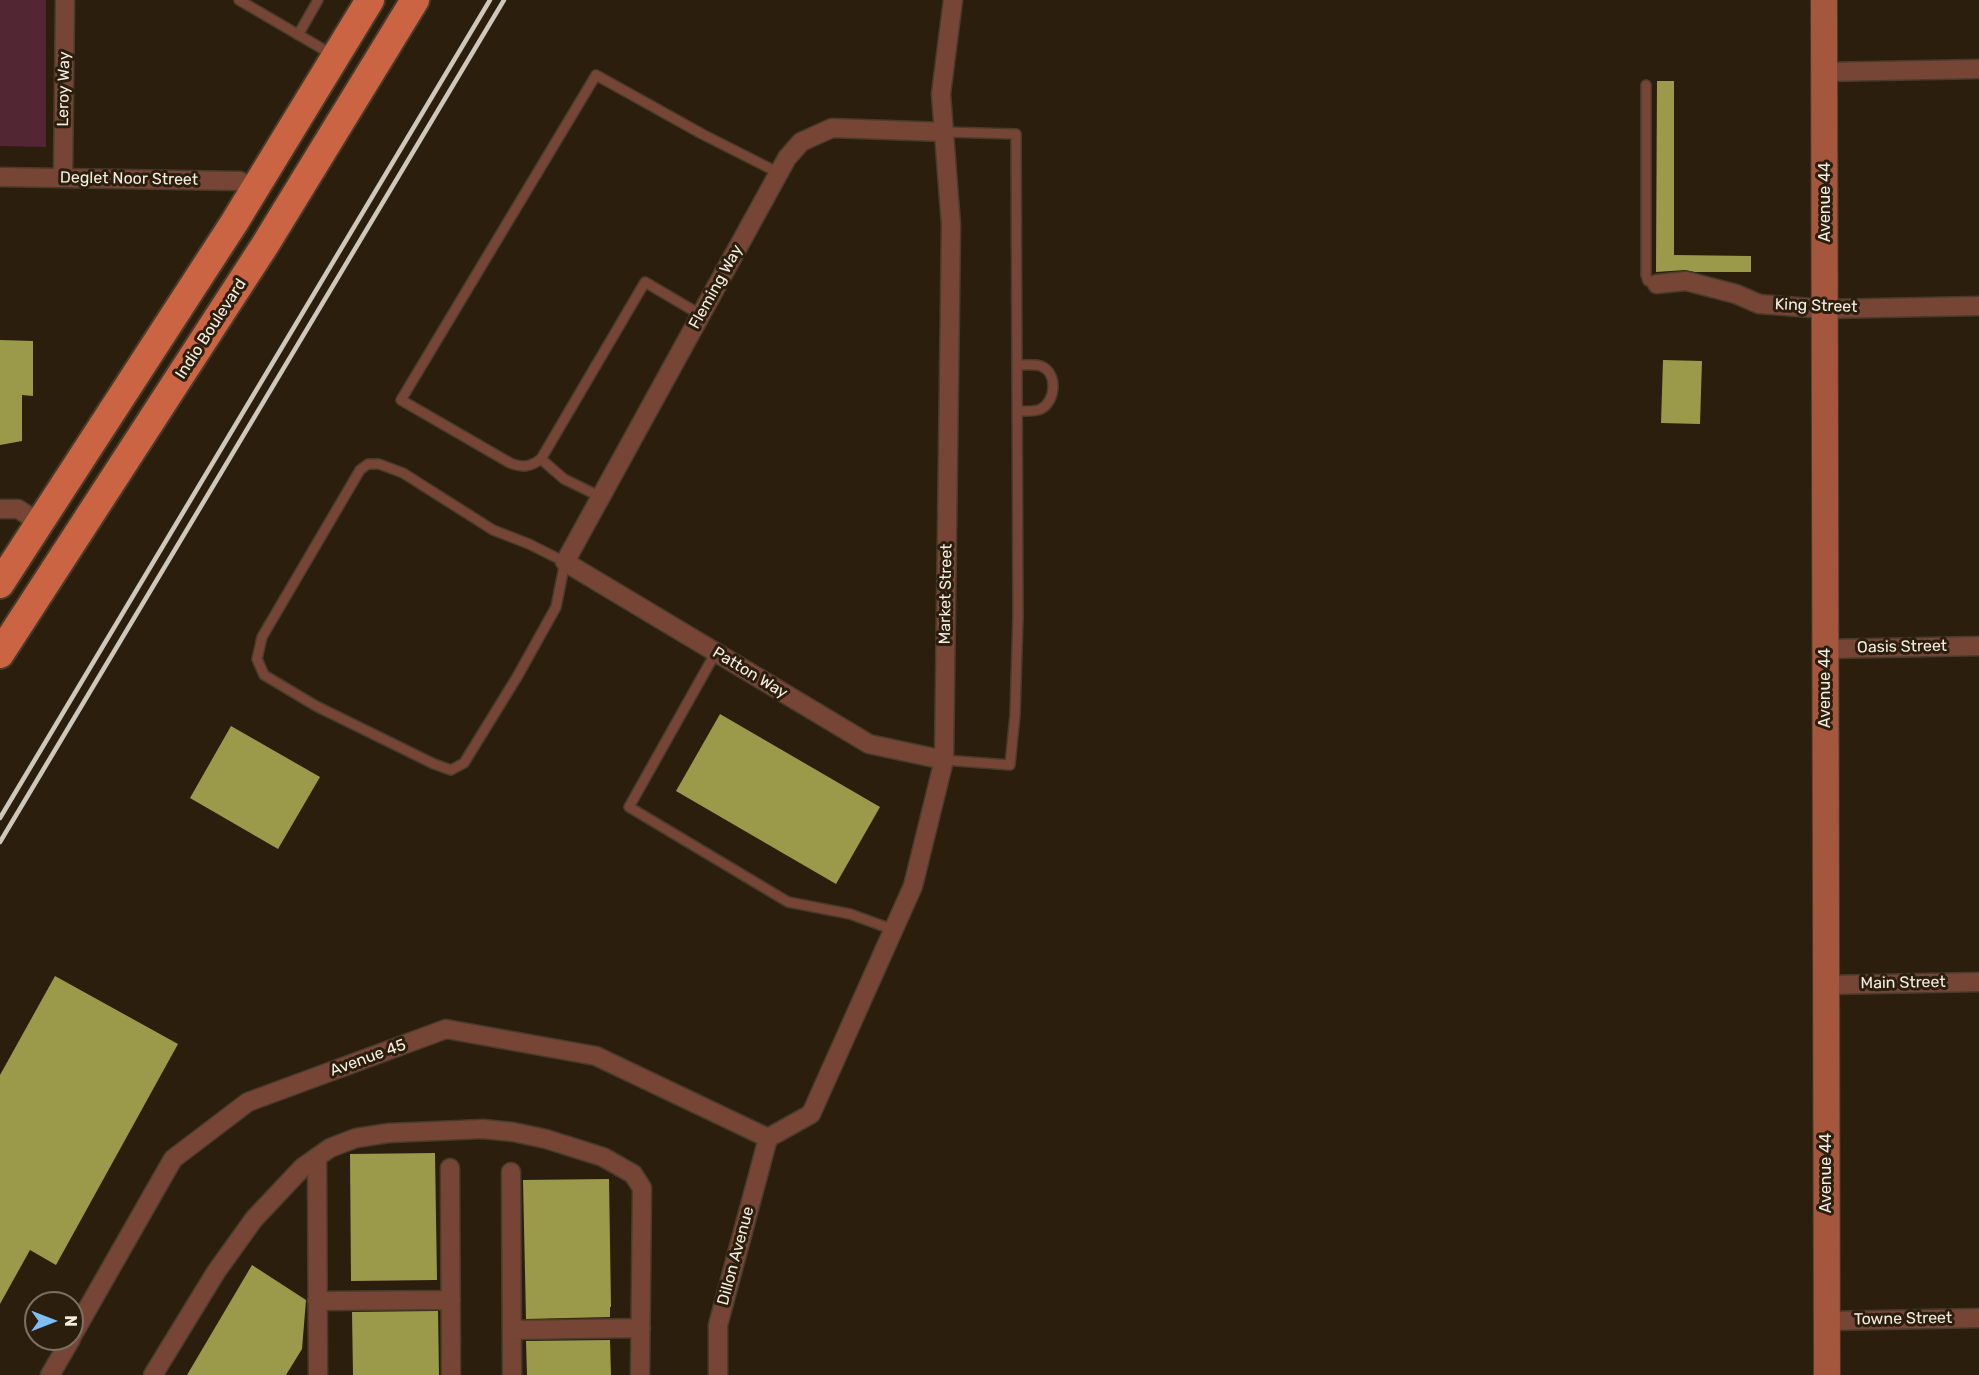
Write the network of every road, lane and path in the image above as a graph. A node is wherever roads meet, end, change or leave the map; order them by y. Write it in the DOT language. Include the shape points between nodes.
graph roads {
  1 [pos="65,0"];
  2 [pos="239,0"];
  3 [pos="318,0"];
  4 [pos="370,0"];
  5 [pos="398,0"];
  6 [pos="415,0"];
  7 [pos="953,0"];
  8 [pos="1824,0"];
  9 [pos="298,35"];
  10 [pos="336,57"];
  11 [pos="378,60"];
  12 [pos="1979,69"];
  13 [pos="1824,72"];
  14 [pos="1646,85"];
  15 [pos="944,132"];
  16 [pos="320,156"];
  17 [pos="779,173"];
  18 [pos="0,177"];
  19 [pos="63,178"];
  20 [pos="255,191"];
  21 [pos="1657,284"];
  22 [pos="1979,306"];
  23 [pos="1825,309"];
  24 [pos="701,315"];
  25 [pos="1017,365"];
  26 [pos="178,381"];
  27 [pos="1017,411"];
  28 [pos="541,459"];
  29 [pos="108,489"];
  30 [pos="601,497"];
  31 [pos="0,509"];
  32 [pos="40,523"];
  33 [pos="565,562"];
  34 [pos="0,584"];
  35 [pos="0,627"];
  36 [pos="1979,646"];
  37 [pos="1826,649"];
  38 [pos="716,652"];
  39 [pos="0,654"];
  40 [pos="944,760"];
  41 [pos="894,930"];
  42 [pos="1979,982"];
  43 [pos="1826,985"];
  44 [pos="768,1138"];
  45 [pos="317,1157"];
  46 [pos="450,1167"];
  47 [pos="511,1172"];
  48 [pos="451,1300"];
  49 [pos="317,1301"];
  50 [pos="84,1315"];
  51 [pos="1979,1318"];
  52 [pos="1827,1321"];
  53 [pos="641,1328"];
  54 [pos="512,1330"];
  55 [pos="64,1351"];
  56 [pos="51,1375"];
  57 [pos="153,1375"];
  58 [pos="318,1375"];
  59 [pos="451,1375"];
  60 [pos="512,1375"];
  61 [pos="640,1375"];
  62 [pos="717,1375"];
  63 [pos="1827,1375"];
  1 -- 19 [label="street, Leroy Way"];
  2 -- 9 [label="lane"];
  3 -- 9 [label="lane"];
  4 -- 10 [label="main road"];
  5 -- 11 [label="main road"];
  6 -- 11 [label="main road, Indio Boulevard"];
  7 -- 15 [label="street, Market Street" via="941,94"];
  8 -- 13 [label="street, Avenue 44"];
  9 -- 10 [label="lane"];
  10 -- 20 [label="main road"];
  11 -- 16 [label="main road, Indio Boulevard"];
  12 -- 13 [label="street"];
  13 -- 23 [label="street, Avenue 44"];
  14 -- 21 [label="lane" via="1646,274 1648,281"];
  15 -- 17 [label="street, Fleming Way" via="832,128 801,142"];
  15 -- 25 [label="lane" via="1016,134"];
  15 -- 40 [label="street, Market Street" via="951,225"];
  16 -- 20 [label="main road" via="287,179"];
  16 -- 26 [label="main road, Indio Boulevard"];
  17 -- 24 [label="street, Fleming Way"];
  17 -- 28 [label="lane" via="596,75 401,400 510,463 525,467"];
  18 -- 19 [label="street, Deglet Noor Street"];
  19 -- 20 [label="street, Deglet Noor Street" via="240,181"];
  20 -- 26 [label="main road" via="259,213 253,235 199,323"];
  20 -- 32 [label="main road"];
  21 -- 23 [label="street, King Street" via="1686,281 1759,304"];
  22 -- 23 [label="street, King Street"];
  23 -- 37 [label="street, Avenue 44"];
  24 -- 28 [label="lane" via="645,282"];
  24 -- 30 [label="street, Fleming Way"];
  25 -- 27 [label="lane"];
  25 -- 27 [label="lane" via="1040,366 1049,372 1053,393 1040,410"];
  26 -- 29 [label="main road, Indio Boulevard"];
  27 -- 40 [label="lane" via="1018,616 1010,765"];
  28 -- 30 [label="lane" via="564,479"];
  29 -- 32 [label="main road" via="72,514"];
  29 -- 39 [label="main road, Indio Boulevard"];
  30 -- 33 [label="street, Fleming Way"];
  31 -- 32 [label="street" via="18,509"];
  32 -- 34 [label="main road"];
  32 -- 35 [label="main road" via="44,544 40,565"];
  33 -- 33 [label="lane" via="556,608 464,763 452,770 316,706 264,675 257,659 262,637 360,470 368,464 379,464 403,474 493,530"];
  33 -- 38 [label="street, Patton Way"];
  36 -- 37 [label="street, Oasis Street"];
  37 -- 43 [label="street, Avenue 44"];
  38 -- 40 [label="street, Patton Way" via="869,744"];
  38 -- 41 [label="lane" via="628,807 788,902 850,914"];
  40 -- 41 [label="street, Market Street" via="913,886"];
  41 -- 44 [label="street, Market Street" via="811,1114"];
  42 -- 43 [label="street, Main Street"];
  43 -- 52 [label="street, Avenue 44"];
  44 -- 50 [label="street, Avenue 45" via="596,1056 446,1029 248,1102 173,1159"];
  44 -- 62 [label="street, Dillon Avenue" via="718,1325"];
  45 -- 49 [label="street"];
  45 -- 53 [label="street" via="356,1138 378,1134 483,1130 546,1139 603,1157 633,1174 642,1188"];
  45 -- 57 [label="street" via="254,1219 216,1272"];
  46 -- 48 [label="street"];
  47 -- 54 [label="street"];
  48 -- 49 [label="street"];
  48 -- 59 [label="street"];
  49 -- 58 [label="street"];
  51 -- 52 [label="street, Towne Street"];
  52 -- 63 [label="street, Avenue 44"];
  53 -- 54 [label="street"];
  53 -- 61 [label="street"];
  54 -- 60 [label="street"];
  55 -- 56 [label="street, Avenue 45"];
}
